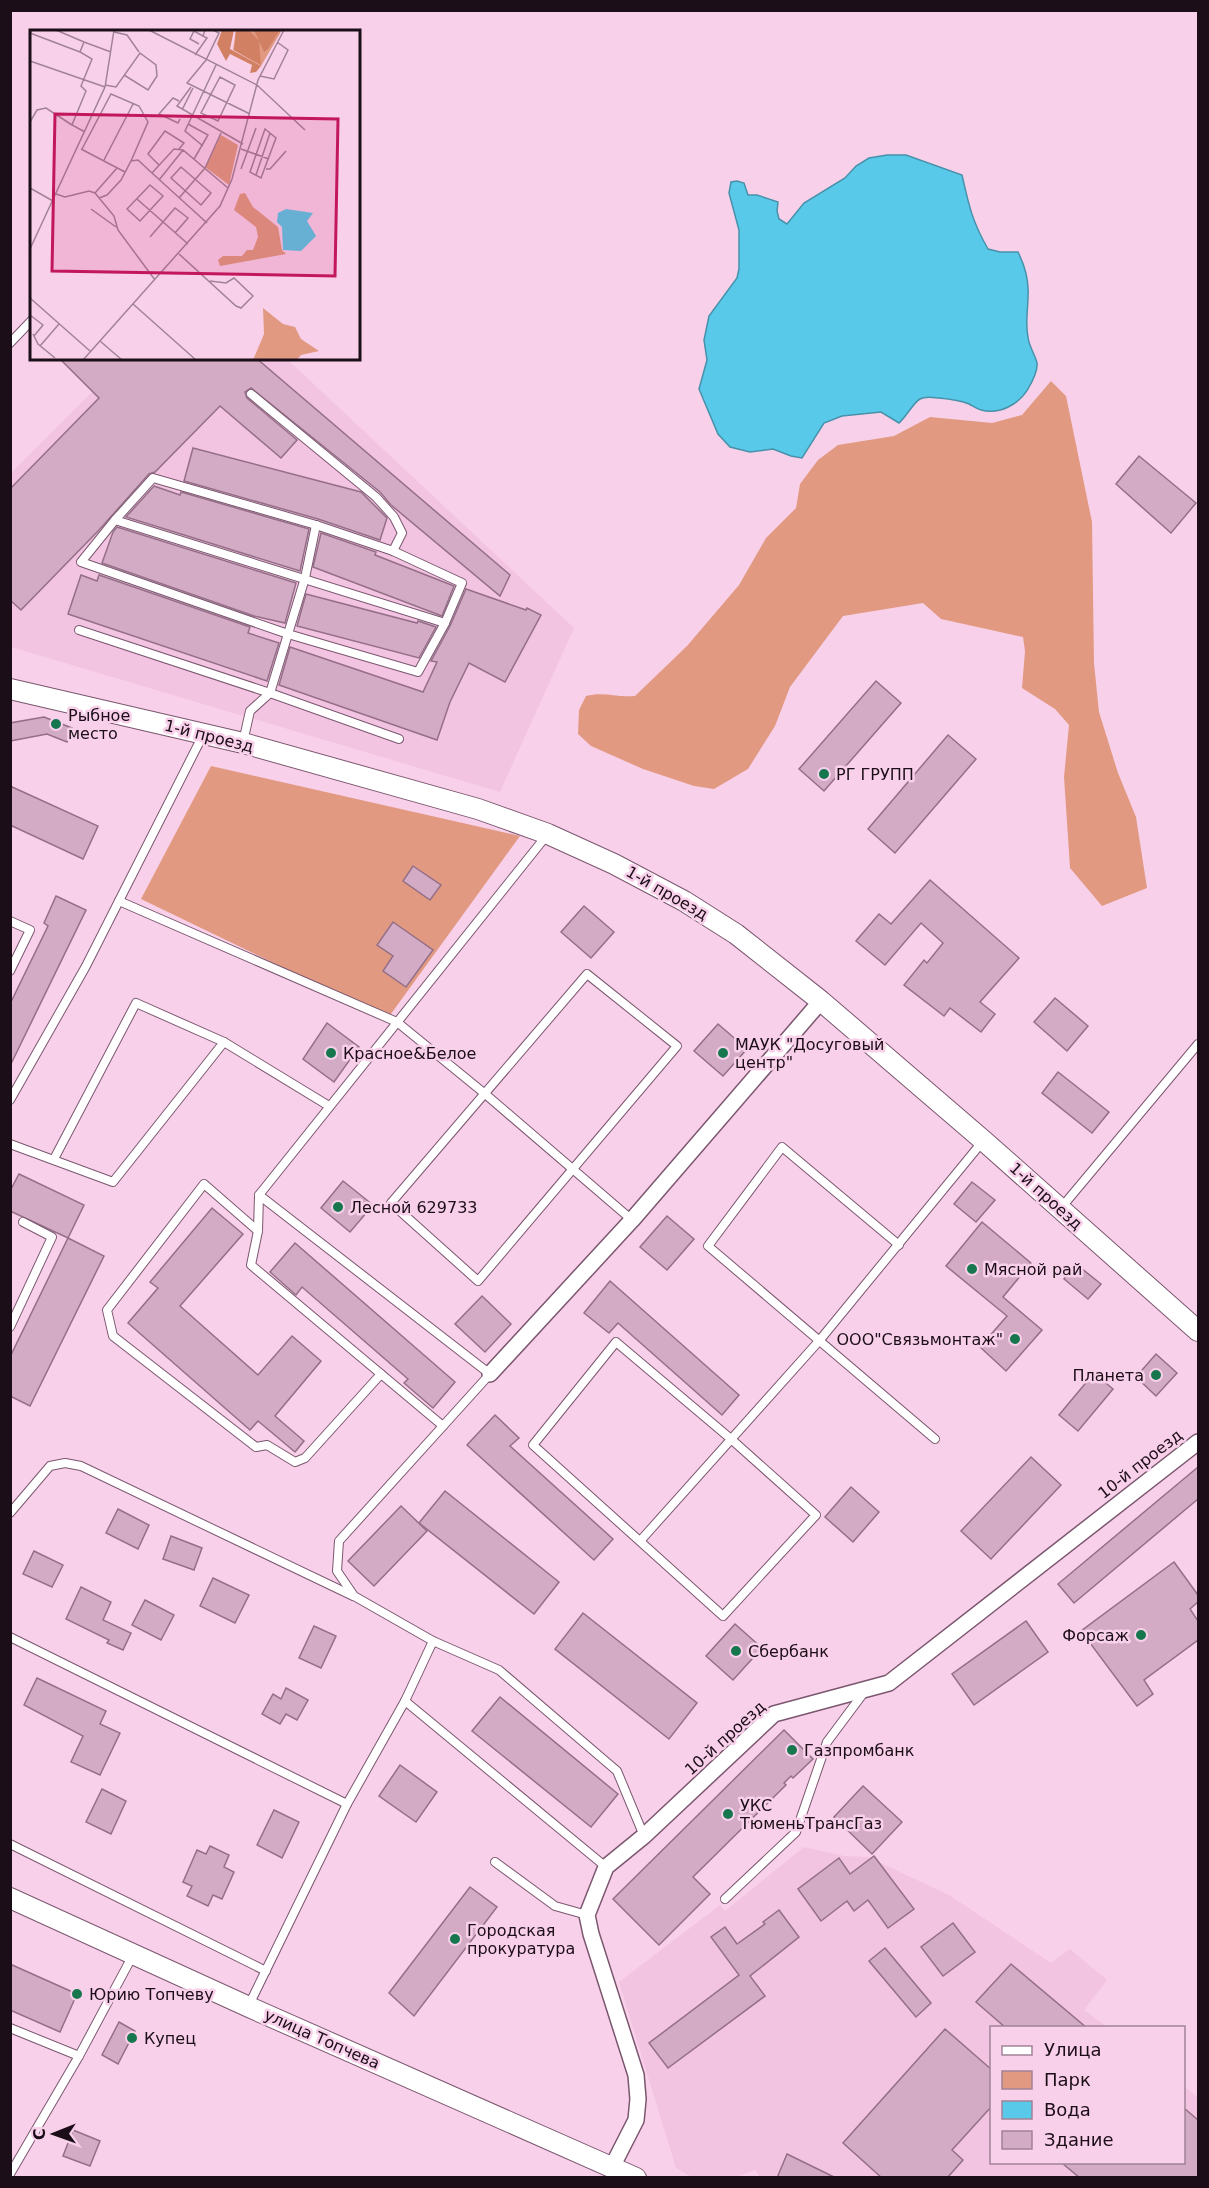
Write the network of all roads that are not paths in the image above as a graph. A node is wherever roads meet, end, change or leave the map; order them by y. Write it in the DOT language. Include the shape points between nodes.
graph roads {
  1 [pos="30,322"];
  2 [pos="10,343"];
  3 [pos="251,394"];
  4 [pos="115,520"];
  5 [pos="316,525"];
  6 [pos="393,551"];
  7 [pos="305,578"];
  8 [pos="445,623"];
  9 [pos="79,630"];
  10 [pos="288,634"];
  11 [pos="10,689"];
  12 [pos="270,693"];
  13 [pos="204,734"];
  14 [pos="399,739"];
  15 [pos="243,743"];
  16 [pos="548,834"];
  17 [pos="120,901"];
  18 [pos="10,921"];
  19 [pos="10,971"];
  20 [pos="821,1001"];
  21 [pos="397,1022"];
  22 [pos="224,1042"];
  23 [pos="1198,1044"];
  24 [pos="484,1093"];
  25 [pos="10,1100"];
  26 [pos="329,1106"];
  27 [pos="984,1141"];
  28 [pos="10,1144"];
  29 [pos="54,1159"];
  30 [pos="574,1170"];
  31 [pos="259,1195"];
  32 [pos="1060,1209"];
  33 [pos="632,1220"];
  34 [pos="23,1222"];
  35 [pos="258,1231"];
  36 [pos="899,1245"];
  37 [pos="10,1327"];
  38 [pos="1198,1331"];
  39 [pos="819,1341"];
  40 [pos="381,1374"];
  41 [pos="490,1374"];
  42 [pos="443,1426"];
  43 [pos="731,1439"];
  44 [pos="935,1439"];
  45 [pos="1198,1442"];
  46 [pos="10,1513"];
  47 [pos="641,1540"];
  48 [pos="354,1596"];
  49 [pos="10,1637"];
  50 [pos="433,1641"];
  51 [pos="866,1690"];
  52 [pos="405,1701"];
  53 [pos="347,1804"];
  54 [pos="644,1836"];
  55 [pos="10,1844"];
  56 [pos="495,1862"];
  57 [pos="606,1867"];
  58 [pos="10,1898"];
  59 [pos="725,1899"];
  60 [pos="587,1914"];
  61 [pos="134,1954"];
  62 [pos="266,1971"];
  63 [pos="249,2007"];
  64 [pos="10,2028"];
  65 [pos="79,2056"];
  66 [pos="612,2167"];
  67 [pos="10,2174"];
  68 [pos="636,2178"];
  1 -- 2 [label="lane"];
  3 -- 6 [label="lane" via="376,497 402,533"];
  4 -- 5 [label="lane" via="153,478"];
  4 -- 7 [label="lane"];
  4 -- 10 [label="lane" via="81,562"];
  5 -- 6 [label="lane"];
  5 -- 7 [label="lane"];
  6 -- 8 [label="lane" via="462,583"];
  7 -- 8 [label="lane"];
  7 -- 10 [label="lane"];
  8 -- 10 [label="lane" via="418,672"];
  9 -- 12 [label="lane"];
  10 -- 12 [label="lane"];
  11 -- 13 [label="street, 1-й проезд"];
  12 -- 14 [label="lane"];
  12 -- 15 [label="lane" via="250,711"];
  13 -- 15 [label="street, 1-й проезд"];
  13 -- 17 [label="lane"];
  15 -- 16 [label="street, 1-й проезд" via="478,809"];
  16 -- 20 [label="street, 1-й проезд" via="684,901 736,934"];
  16 -- 21 [label="lane"];
  17 -- 21 [label="lane"];
  17 -- 25 [label="lane"];
  18 -- 19 [label="lane" via="30,930"];
  20 -- 27 [label="street, 1-й проезд"];
  20 -- 33 [label="street"];
  21 -- 24 [label="lane"];
  21 -- 26 [label="lane"];
  22 -- 26 [label="lane"];
  22 -- 29 [label="lane" via="113,1182"];
  22 -- 29 [label="lane" via="136,1003"];
  23 -- 32 [label="lane"];
  24 -- 30 [label="lane"];
  24 -- 30 [label="lane" via="391,1203 478,1281"];
  24 -- 30 [label="lane" via="587,974 677,1046"];
  26 -- 31 [label="lane"];
  27 -- 32 [label="street, 1-й проезд"];
  27 -- 36 [label="lane"];
  28 -- 29 [label="lane"];
  30 -- 33 [label="lane"];
  31 -- 35 [label="lane"];
  31 -- 41 [label="lane"];
  32 -- 38 [label="street, 1-й проезд"];
  33 -- 41 [label="street"];
  34 -- 37 [label="lane" via="52,1237"];
  35 -- 40 [label="lane" via="251,1265"];
  35 -- 40 [label="lane" via="204,1184 107,1310 113,1336 256,1447 267,1445 295,1462 305,1458"];
  36 -- 39 [label="lane"];
  36 -- 39 [label="lane" via="782,1147 708,1246"];
  39 -- 43 [label="lane"];
  39 -- 44 [label="lane"];
  40 -- 42 [label="lane"];
  41 -- 42 [label="lane"];
  42 -- 48 [label="lane" via="339,1541 337,1571"];
  43 -- 47 [label="lane"];
  43 -- 47 [label="lane" via="816,1515 723,1616"];
  43 -- 47 [label="lane" via="616,1342 533,1445"];
  45 -- 51 [label="street, 10-й проезд" via="889,1683"];
  46 -- 48 [label="lane" via="50,1466 81,1466"];
  48 -- 50 [label="lane"];
  49 -- 53 [label="lane"];
  50 -- 52 [label="lane"];
  50 -- 54 [label="lane" via="499,1670 617,1771"];
  51 -- 54 [label="street, 10-й проезд" via="774,1714"];
  51 -- 59 [label="lane" via="826,1742 796,1832"];
  52 -- 53 [label="lane"];
  52 -- 57 [label="lane"];
  53 -- 62 [label="lane"];
  54 -- 57 [label="street, 10-й проезд"];
  55 -- 62 [label="lane"];
  56 -- 60 [label="lane" via="555,1906"];
  57 -- 60 [label="street, 10-й проезд"];
  58 -- 61 [label="street, улица Топчева"];
  60 -- 66 [label="street" via="636,2075 636,2120"];
  61 -- 63 [label="street, улица Топчева"];
  61 -- 65 [label="lane"];
  62 -- 63 [label="lane"];
  63 -- 66 [label="street, улица Топчева"];
  64 -- 65 [label="lane"];
  65 -- 67 [label="lane"];
  66 -- 68 [label="street, улица Топчева"];
}
